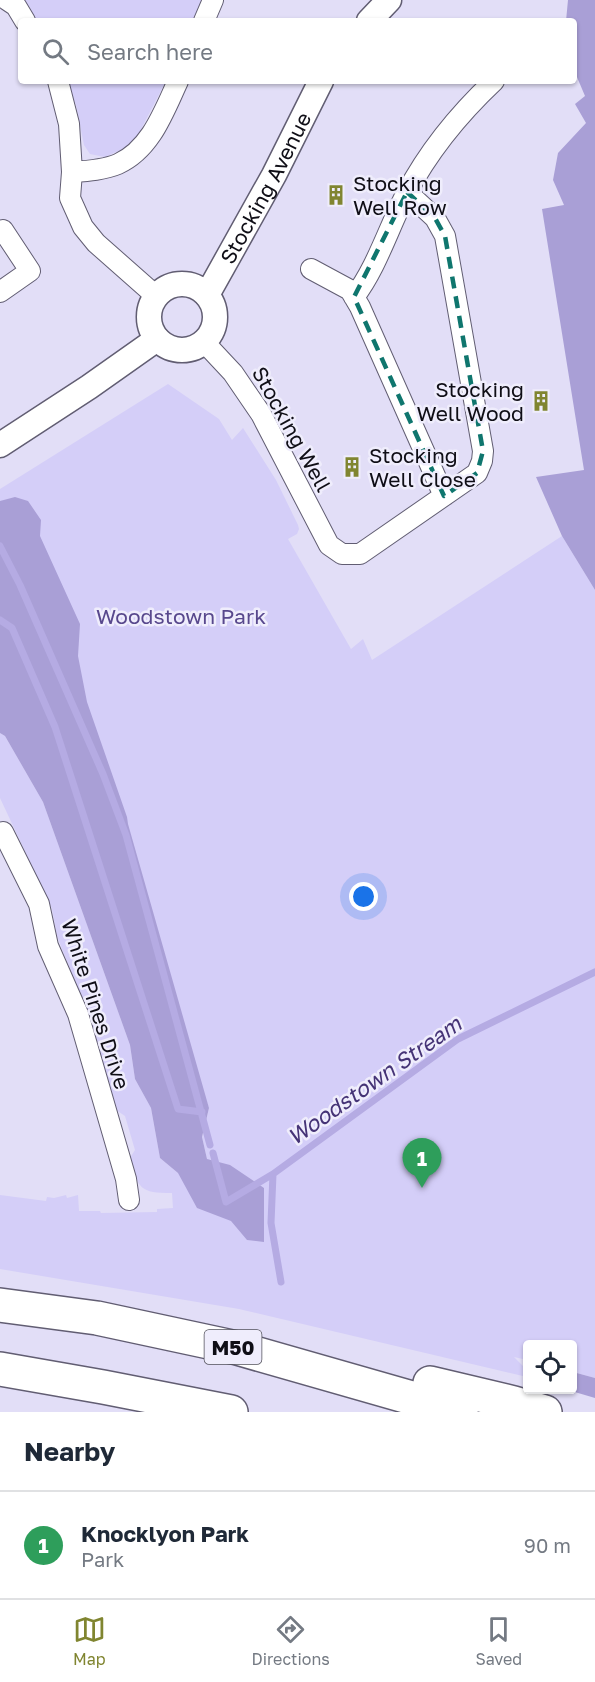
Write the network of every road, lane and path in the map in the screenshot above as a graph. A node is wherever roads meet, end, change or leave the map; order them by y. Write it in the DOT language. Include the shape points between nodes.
graph roads {
  1 [pos="7,0"];
  2 [pos="213,0"];
  3 [pos="389,0"];
  4 [pos="23,18"];
  5 [pos="205,18"];
  6 [pos="372,18"];
  7 [pos="59,84"];
  8 [pos="177,84"];
  9 [pos="320,84"];
  10 [pos="491,84"];
  11 [pos="72,172"];
  12 [pos="407,192"];
  13 [pos="3,230"];
  14 [pos="311,269"];
  15 [pos="0,292"];
  16 [pos="207,295"];
  17 [pos="156,296"];
  18 [pos="354,297"];
  19 [pos="158,339"];
  20 [pos="204,342"];
  21 [pos="0,445"];
  22 [pos="444,496"];
  23 [pos="1,829"];
  24 [pos="129,1200"];
  25 [pos="0,1305"];
  26 [pos="237,1348"];
  27 [pos="0,1369"];
  28 [pos="103,1387"];
  29 [pos="178,1412"];
  30 [pos="231,1412"];
  31 [pos="461,1412"];
  32 [pos="545,1412"];
  1 -- 4 [label="street"];
  2 -- 5 [label="street"];
  3 -- 6 [label="street"];
  7 -- 11 [label="street" via="69,124"];
  8 -- 11 [label="street" via="158,124 139,149 102,169"];
  9 -- 16 [label="street, Stocking Avenue"];
  10 -- 12 [label="street" via="435,147"];
  11 -- 17 [label="street" via="70,198 83,227"];
  12 -- 18 [label="street" via="365,284"];
  12 -- 22 [label="street" via="435,218 445,236 483,451 477,473"];
  13 -- 15 [label="street" via="30,271"];
  14 -- 18 [label="street" via="350,290"];
  16 -- 17 [label="street" via="200,288 182,283"];
  16 -- 20 [label="street" via="216,314 211,334"];
  17 -- 19 [label="street" via="149,322"];
  18 -- 22 [label="street"];
  19 -- 20 [label="street" via="165,346 185,350"];
  19 -- 21 [label="street"];
  20 -- 22 [label="street, Stocking Well" via="233,373 261,414 329,545 342,554 360,554"];
  23 -- 24 [label="street, White Pines Drive" via="39,904 48,946 78,1014"];
  25 -- 26 [label="highway, M50" via="97,1318"];
  26 -- 31 [label="highway, M50"];
  26 -- 32 [label="highway, M50" via="404,1377"];
  27 -- 28 [label="highway"];
  28 -- 29 [label="highway"];
  28 -- 30 [label="highway"];
}
